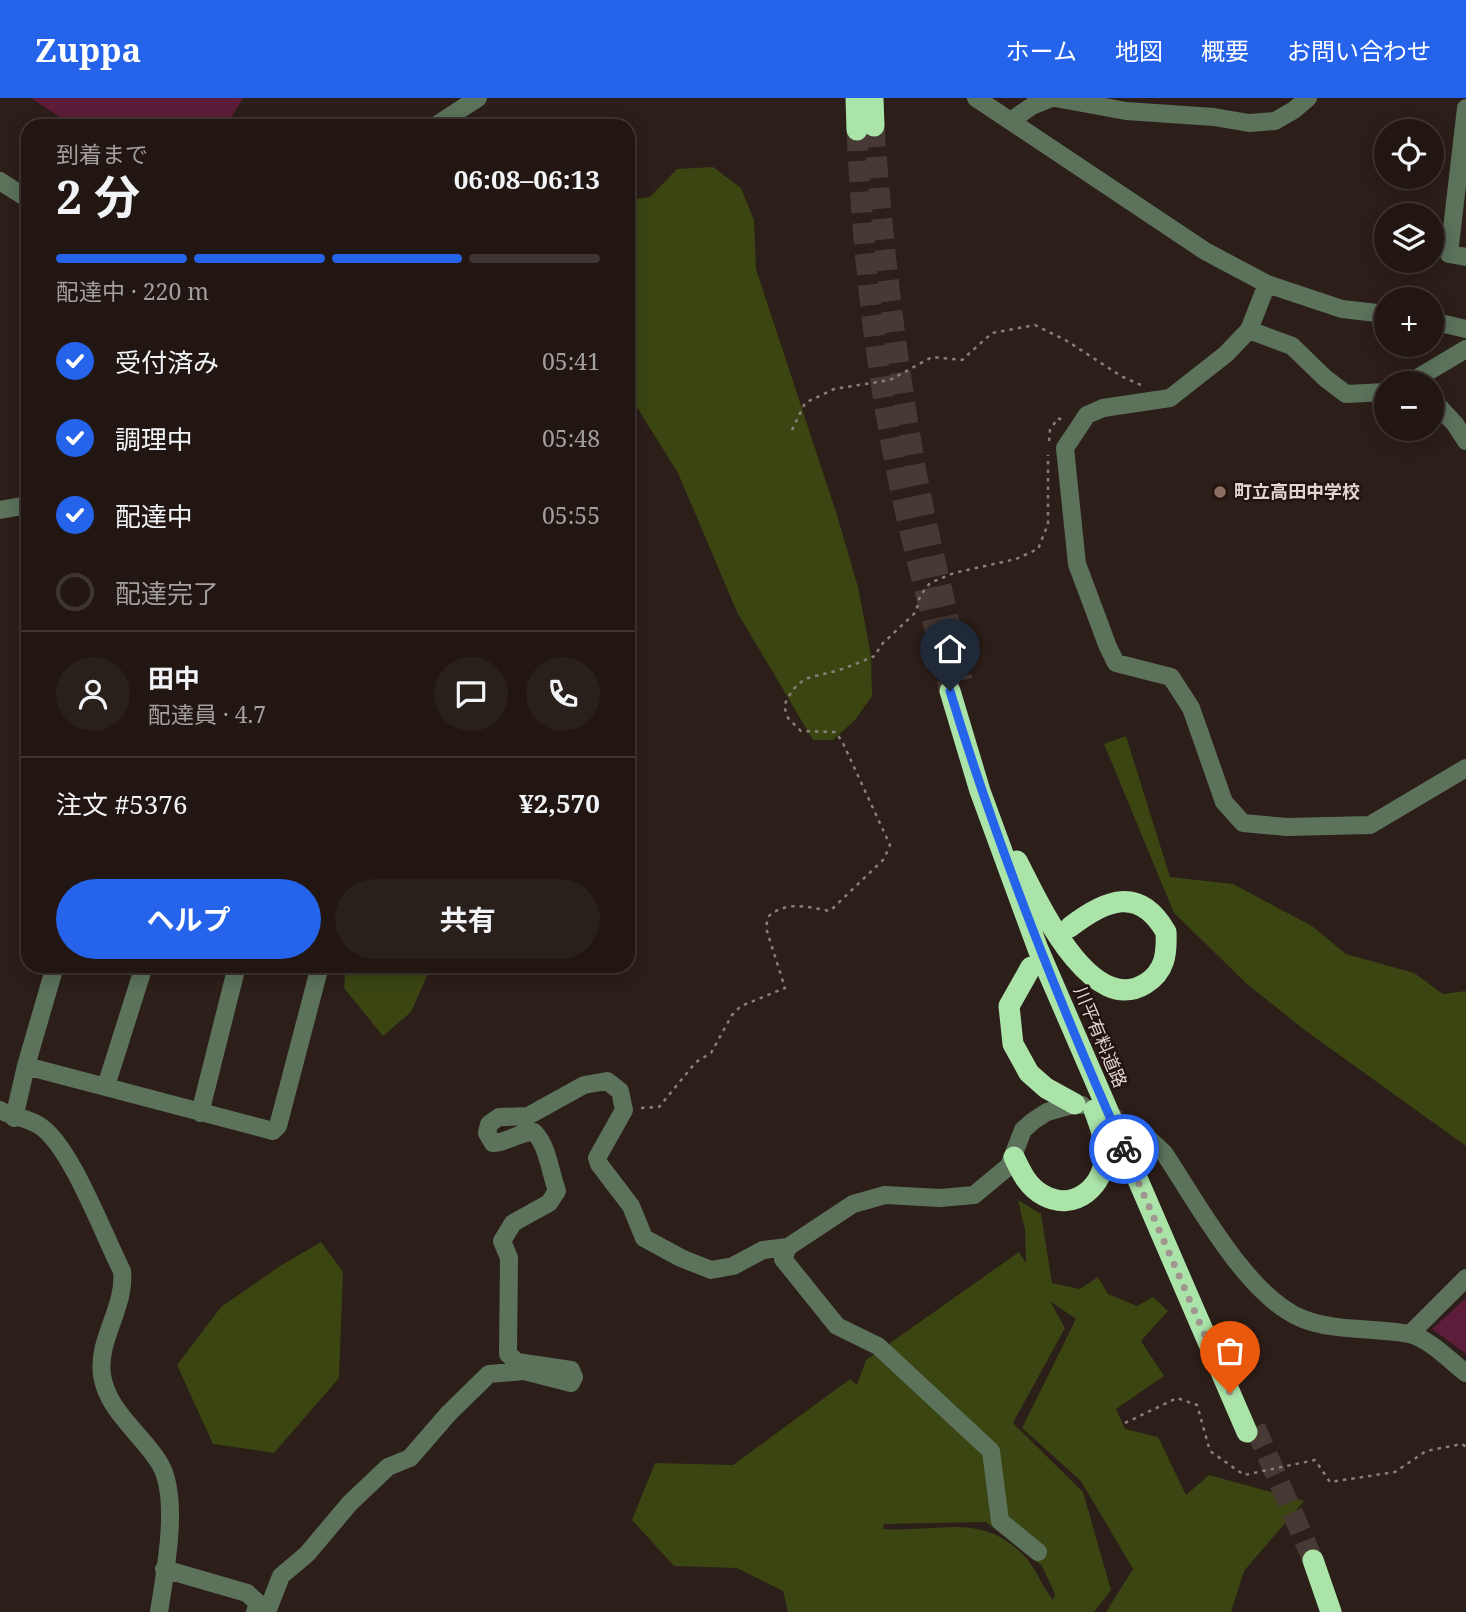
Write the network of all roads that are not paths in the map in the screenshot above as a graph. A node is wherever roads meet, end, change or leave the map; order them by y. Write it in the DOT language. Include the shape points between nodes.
graph roads {
  1 [pos="478,98"];
  2 [pos="873,98"];
  3 [pos="976,98"];
  4 [pos="1054,98"];
  5 [pos="1308,98"];
  6 [pos="1466,108"];
  7 [pos="861,117"];
  8 [pos="446,119"];
  9 [pos="1012,120"];
  10 [pos="0,181"];
  11 [pos="21,194"];
  12 [pos="1466,257"];
  13 [pos="1267,285"];
  14 [pos="1374,313"];
  15 [pos="1444,324"];
  16 [pos="1466,329"];
  17 [pos="1249,330"];
  18 [pos="1466,349"];
  19 [pos="1432,371"];
  20 [pos="1374,393"];
  21 [pos="1444,408"];
  22 [pos="1460,420"];
  23 [pos="1466,441"];
  24 [pos="21,506"];
  25 [pos="0,510"];
  26 [pos="1466,768"];
  27 [pos="1017,861"];
  28 [pos="1070,927"];
  29 [pos="1034,958"];
  30 [pos="53,973"];
  31 [pos="142,973"];
  32 [pos="235,973"];
  33 [pos="318,973"];
  34 [pos="26,1066"];
  35 [pos="106,1086"];
  36 [pos="1080,1105"];
  37 [pos="200,1113"];
  38 [pos="7,1114"];
  39 [pos="1148,1138"];
  40 [pos="1014,1157"];
  41 [pos="788,1247"];
  42 [pos="1466,1278"];
  43 [pos="1410,1335"];
  44 [pos="1466,1373"];
  45 [pos="1038,1552"];
  46 [pos="163,1569"];
  47 [pos="159,1612"];
  48 [pos="255,1612"];
  49 [pos="267,1612"];
  50 [pos="1317,1612"];
  51 [pos="1331,1612"];
  1 -- 8 [label="street"];
  2 -- 7 [label="highway"];
  3 -- 9 [label="street"];
  4 -- 5 [label="street" via="1126,111 1249,123 1275,121"];
  4 -- 9 [label="street"];
  6 -- 12 [label="street" via="1449,254"];
  9 -- 13 [label="street" via="1205,251"];
  10 -- 11 [label="street"];
  13 -- 14 [label="street" via="1342,309"];
  13 -- 17 [label="street"];
  15 -- 16 [label="street"];
  17 -- 20 [label="street" via="1292,346 1346,394"];
  17 -- 26 [label="street" via="1170,398 1103,408 1087,415 1065,448 1077,564 1108,647 1116,663 1171,677 1191,708 1224,802 1243,823 1370,825"];
  18 -- 19 [label="street"];
  21 -- 22 [label="street"];
  22 -- 23 [label="street"];
  24 -- 25 [label="street"];
  27 -- 28 [label="highway" via="1055,931 1102,983 1139,988 1153,980 1163,966 1166,932 1149,909 1119,901 1104,904"];
  27 -- 29 [label="highway, 川平有料道路" via="957,689 980,791"];
  27 -- 29 [label="highway, 川平有料道路" via="1073,1009 1251,1429"];
  29 -- 36 [label="highway" via="1009,1006 1013,1044 1029,1073 1046,1088"];
  29 -- 40 [label="highway" via="1100,1127 1103,1171 1085,1195 1055,1200 1029,1184"];
  30 -- 34 [label="street"];
  31 -- 35 [label="street"];
  32 -- 37 [label="street"];
  33 -- 37 [label="street" via="278,1126 273,1131"];
  34 -- 35 [label="street"];
  34 -- 38 [label="street"];
  35 -- 37 [label="street"];
  36 -- 40 [label="street" via="1047,1112 1033,1121 1023,1130"];
  38 -- 46 [label="street" via="39,1125 58,1143 122,1271 124,1289 101,1361 102,1378 118,1410 160,1464 171,1490"];
  39 -- 43 [label="street" via="1164,1153 1246,1274 1284,1310 1327,1327"];
  40 -- 41 [label="street" via="974,1195 885,1195 853,1204"];
  41 -- 45 [label="street" via="783,1259 837,1326 878,1346 991,1451 1000,1521"];
  41 -- 49 [label="street" via="763,1250 733,1266 711,1270 643,1238 631,1206 597,1158 624,1109 621,1091 607,1081 584,1085 528,1116 499,1117 489,1124 487,1133 493,1143 534,1132 543,1141 557,1191 549,1203 513,1223 502,1241 509,1258 508,1354 517,1362 571,1370 574,1377 571,1383 524,1371 489,1374 410,1458 388,1467 349,1503 307,1554 281,1576"];
  42 -- 43 [label="street"];
  43 -- 44 [label="street"];
  46 -- 47 [label="street"];
  46 -- 48 [label="street" via="247,1593 258,1603"];
  50 -- 51 [label="highway" via="1306,1561"];
}
